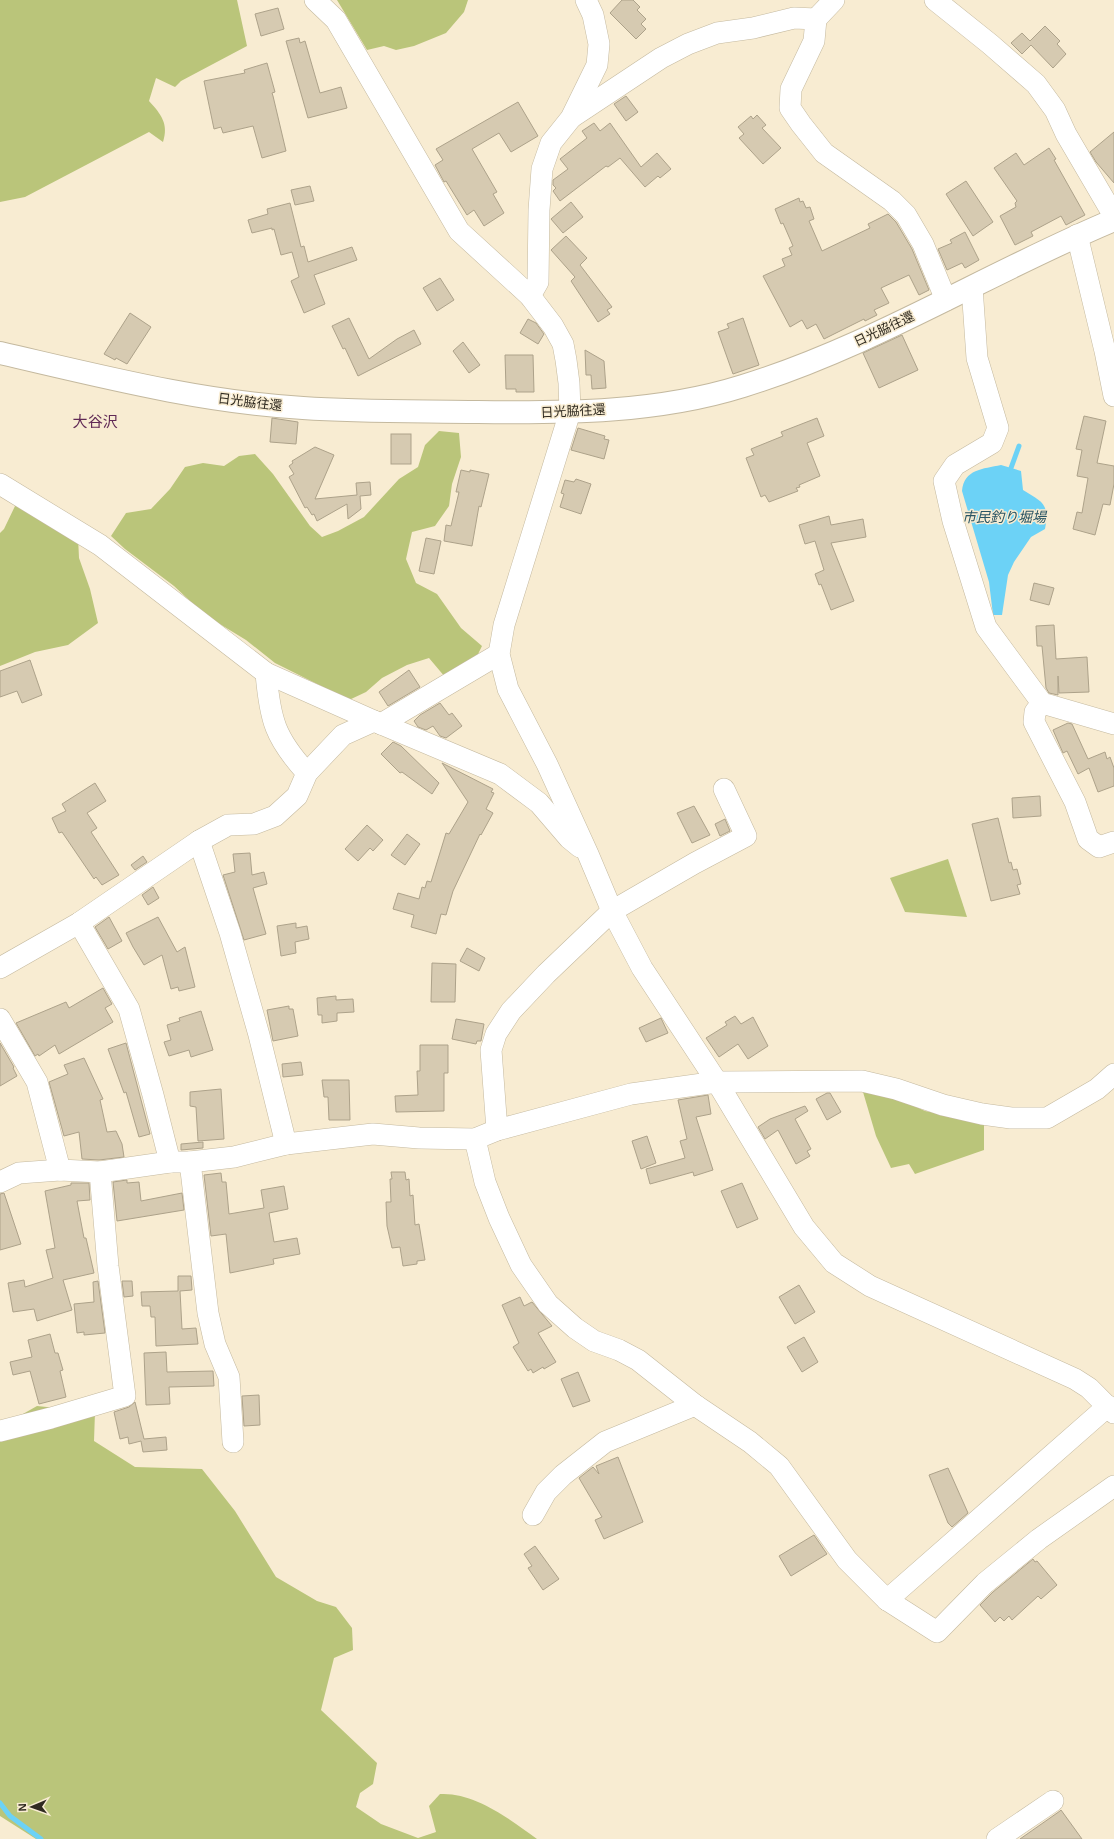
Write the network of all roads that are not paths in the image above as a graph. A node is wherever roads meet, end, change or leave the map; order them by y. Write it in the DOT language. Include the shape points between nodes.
graph roads {
  1 [pos="315,0"];
  2 [pos="586,0"];
  3 [pos="834,0"];
  4 [pos="935,0"];
  5 [pos="816,18"];
  6 [pos="571,118"];
  7 [pos="1114,216"];
  8 [pos="1114,220"];
  9 [pos="1077,235"];
  10 [pos="972,287"];
  11 [pos="530,296"];
  12 [pos="946,300"];
  13 [pos="0,353"];
  14 [pos="1114,396"];
  15 [pos="570,412"];
  16 [pos="0,484"];
  17 [pos="499,654"];
  18 [pos="266,673"];
  19 [pos="1042,703"];
  20 [pos="378,723"];
  21 [pos="1114,724"];
  22 [pos="307,773"];
  23 [pos="724,789"];
  24 [pos="199,841"];
  25 [pos="1114,842"];
  26 [pos="588,854"];
  27 [pos="612,911"];
  28 [pos="79,923"];
  29 [pos="0,968"];
  30 [pos="0,1019"];
  31 [pos="1114,1074"];
  32 [pos="717,1082"];
  33 [pos="497,1130"];
  34 [pos="475,1139"];
  35 [pos="286,1144"];
  36 [pos="180,1162"];
  37 [pos="60,1170"];
  38 [pos="100,1172"];
  39 [pos="0,1182"];
  40 [pos="695,1405"];
  41 [pos="1111,1410"];
  42 [pos="0,1431"];
  43 [pos="233,1442"];
  44 [pos="1114,1486"];
  45 [pos="533,1515"];
  46 [pos="887,1600"];
  47 [pos="1053,1801"];
  48 [pos="997,1839"];
  1 -- 11 [label="street" via="336,20 459,231"];
  2 -- 6 [label="street" via="593,15 599,44 597,65"];
  3 -- 5 [label="street"];
  4 -- 7 [label="street" via="1036,84 1055,110 1066,134"];
  5 -- 6 [label="street" via="794,18 717,33 688,44 662,58"];
  5 -- 12 [label="street" via="814,41 791,89 790,108 824,153 892,201 906,214 923,244"];
  6 -- 11 [label="street" via="552,143 542,169 538,282"];
  8 -- 9 [label="highway, 日光脇往還"];
  9 -- 10 [label="highway, 日光脇往還"];
  9 -- 14 [label="street"];
  10 -- 12 [label="highway, 日光脇往還"];
  10 -- 19 [label="street" via="976,358 998,428 992,444 955,465 944,481 953,521 986,627"];
  11 -- 15 [label="street" via="546,314 563,344 570,383"];
  12 -- 15 [label="highway, 日光脇往還" via="841,349 744,386 650,407"];
  13 -- 15 [label="highway, 日光脇往還" via="129,384 303,408"];
  15 -- 17 [label="street" via="504,625"];
  16 -- 18 [label="street" via="100,545"];
  17 -- 20 [label="street"];
  17 -- 26 [label="street" via="508,689 547,764"];
  18 -- 20 [label="street"];
  18 -- 22 [label="street" via="269,705 279,738"];
  19 -- 21 [label="street"];
  19 -- 25 [label="street" via="1035,712 1034,722 1075,802 1088,839 1099,847"];
  20 -- 22 [label="street" via="343,735"];
  20 -- 26 [label="street" via="500,774 539,803 569,838"];
  22 -- 24 [label="street" via="297,796 275,816 254,824 228,825"];
  23 -- 27 [label="street" via="746,836"];
  24 -- 28 [label="street"];
  24 -- 35 [label="street" via="232,940"];
  26 -- 27 [label="street"];
  27 -- 32 [label="street" via="642,968"];
  27 -- 33 [label="street" via="511,1011 496,1034 491,1050"];
  28 -- 29 [label="street"];
  28 -- 36 [label="street" via="129,1009 153,1095"];
  30 -- 37 [label="street" via="37,1082"];
  31 -- 32 [label="street" via="1097,1089 1047,1118 1011,1118 982,1114 862,1081"];
  32 -- 33 [label="street" via="631,1094"];
  32 -- 41 [label="street" via="804,1227 834,1263 870,1286 1075,1379 1089,1388"];
  33 -- 34 [label="street"];
  34 -- 35 [label="street" via="373,1134"];
  34 -- 40 [label="street" via="485,1182 499,1218 520,1265 548,1304 594,1341 638,1360"];
  35 -- 36 [label="street" via="234,1157"];
  36 -- 38 [label="street"];
  36 -- 43 [label="street" via="215,1344 229,1377"];
  37 -- 38 [label="street"];
  37 -- 39 [label="street" via="19,1173"];
  38 -- 42 [label="street" via="108,1266 125,1396"];
  40 -- 45 [label="street" via="604,1442 546,1492"];
  40 -- 46 [label="street" via="750,1442 779,1466 847,1560"];
  41 -- 46 [label="street"];
  44 -- 46 [label="street" via="1039,1539 985,1582 937,1632"];
  47 -- 48 [label="street"];
}
